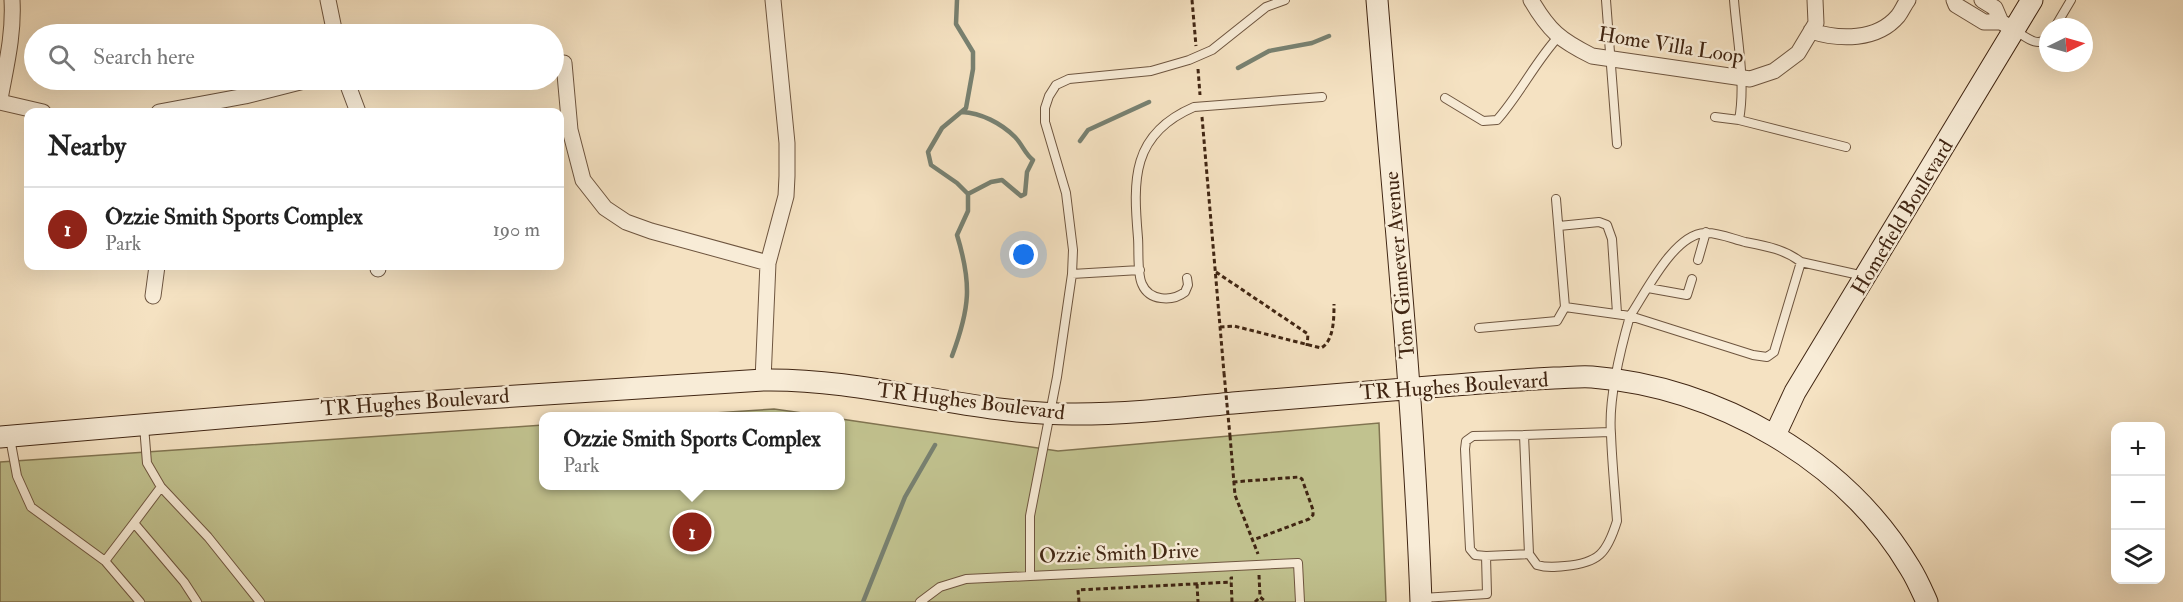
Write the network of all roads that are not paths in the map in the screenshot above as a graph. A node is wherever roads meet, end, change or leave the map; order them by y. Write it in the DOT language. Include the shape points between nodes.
graph roads {
  1 [pos="12,0"];
  2 [pos="328,0"];
  3 [pos="773,0"];
  4 [pos="1285,0"];
  5 [pos="1377,0"];
  6 [pos="1531,0"];
  7 [pos="1606,0"];
  8 [pos="1734,0"];
  9 [pos="1815,0"];
  10 [pos="1908,0"];
  11 [pos="1954,0"];
  12 [pos="1982,0"];
  13 [pos="2032,0"];
  14 [pos="2072,0"];
  15 [pos="2061,18"];
  16 [pos="333,24"];
  17 [pos="2008,26"];
  18 [pos="1811,31"];
  19 [pos="1559,36"];
  20 [pos="2039,43"];
  21 [pos="1611,58"];
  22 [pos="564,63"];
  23 [pos="1741,78"];
  24 [pos="269,90"];
  25 [pos="350,90"];
  26 [pos="1322,97"];
  27 [pos="1445,98"];
  28 [pos="0,101"];
  29 [pos="27,108"];
  30 [pos="180,108"];
  31 [pos="356,108"];
  32 [pos="1715,117"];
  33 [pos="1739,120"];
  34 [pos="1617,144"];
  35 [pos="1846,147"];
  36 [pos="1556,199"];
  37 [pos="1559,226"];
  38 [pos="1706,232"];
  39 [pos="1698,260"];
  40 [pos="1801,262"];
  41 [pos="768,263"];
  42 [pos="156,270"];
  43 [pos="1140,270"];
  44 [pos="1072,274"];
  45 [pos="1865,276"];
  46 [pos="1187,278"];
  47 [pos="1692,279"];
  48 [pos="1648,288"];
  49 [pos="153,296"];
  50 [pos="1565,308"];
  51 [pos="1617,313"];
  52 [pos="1630,316"];
  53 [pos="1479,328"];
  54 [pos="763,380"];
  55 [pos="1615,381"];
  56 [pos="1410,389"];
  57 [pos="1050,413"];
  58 [pos="144,424"];
  59 [pos="1610,432"];
  60 [pos="1524,435"];
  61 [pos="1775,435"];
  62 [pos="5,436"];
  63 [pos="161,487"];
  64 [pos="134,523"];
  65 [pos="1529,554"];
  66 [pos="1486,556"];
  67 [pos="105,561"];
  68 [pos="1030,576"];
  69 [pos="1421,600"];
  70 [pos="140,602"];
  71 [pos="197,602"];
  72 [pos="260,602"];
  73 [pos="920,602"];
  74 [pos="1300,602"];
  75 [pos="1927,602"];
  1 -- 28 [label="street" via="10,46"];
  2 -- 16 [label="street"];
  3 -- 41 [label="street" via="787,176 786,196"];
  4 -- 44 [label="lane, Ozzie Smith Drive" via="1266,7 1212,50 1189,60 1150,71 1069,80 1056,85 1045,108 1045,122 1067,201"];
  5 -- 56 [label="main road, Tom Ginnever Avenue"];
  6 -- 19 [label="street, Home Villa Loop" via="1545,24"];
  7 -- 21 [label="lane"];
  8 -- 23 [label="lane"];
  9 -- 18 [label="street, Home Villa Loop" via="1816,23"];
  10 -- 18 [label="street" via="1884,28 1867,34 1828,36"];
  11 -- 17 [label="street" via="1984,22"];
  12 -- 17 [label="street" via="1995,8"];
  13 -- 17 [label="main road, Homefield Boulevard"];
  14 -- 15 [label="lane"];
  17 -- 20 [label="lane"];
  17 -- 45 [label="main road, Homefield Boulevard"];
  18 -- 23 [label="street, Home Villa Loop" via="1798,52 1774,71"];
  19 -- 21 [label="street, Home Villa Loop" via="1592,56"];
  19 -- 27 [label="lane" via="1497,120 1482,121"];
  21 -- 23 [label="street, Home Villa Loop"];
  21 -- 34 [label="lane"];
  22 -- 41 [label="street" via="570,130 583,180 604,207 626,222 651,231"];
  23 -- 33 [label="lane"];
  24 -- 30 [label="street"];
  25 -- 31 [label="street"];
  26 -- 43 [label="lane" via="1194,107 1167,123 1147,145 1137,167 1134,184"];
  28 -- 29 [label="street"];
  32 -- 33 [label="lane"];
  33 -- 35 [label="lane"];
  36 -- 37 [label="lane"];
  37 -- 50 [label="lane"];
  37 -- 51 [label="lane" via="1599,222 1608,225"];
  38 -- 39 [label="lane"];
  38 -- 40 [label="lane" via="1788,252"];
  38 -- 48 [label="lane" via="1692,235 1680,245"];
  40 -- 45 [label="lane"];
  40 -- 52 [label="lane" via="1774,352 1767,357"];
  41 -- 54 [label="street"];
  42 -- 49 [label="street"];
  43 -- 44 [label="lane"];
  43 -- 46 [label="lane" via="1146,291 1162,299 1179,297 1185,292"];
  44 -- 57 [label="lane, Ozzie Smith Drive"];
  45 -- 61 [label="main road, Homefield Boulevard" via="1795,392"];
  47 -- 48 [label="lane" via="1687,295"];
  48 -- 52 [label="lane"];
  50 -- 51 [label="lane"];
  50 -- 53 [label="lane" via="1557,321"];
  51 -- 52 [label="lane"];
  52 -- 55 [label="lane"];
  54 -- 57 [label="main road, TR Hughes Boulevard" via="806,380"];
  54 -- 58 [label="main road, TR Hughes Boulevard"];
  55 -- 56 [label="main road, TR Hughes Boulevard" via="1590,377 1521,379"];
  55 -- 59 [label="lane"];
  55 -- 61 [label="main road, TR Hughes Boulevard" via="1653,386"];
  56 -- 57 [label="main road, TR Hughes Boulevard" via="1123,413"];
  56 -- 69 [label="main road, Tom Ginnever Avenue"];
  57 -- 68 [label="lane, Ozzie Smith Drive" via="1030,516"];
  58 -- 62 [label="main road, TR Hughes Boulevard"];
  58 -- 63 [label="lane" via="147,463"];
  59 -- 60 [label="lane"];
  59 -- 65 [label="lane" via="1617,521 1604,552 1590,563 1544,567 1537,566"];
  60 -- 65 [label="lane"];
  60 -- 66 [label="lane" via="1473,436 1466,441 1470,549 1475,555"];
  61 -- 75 [label="main road, TR Hughes Boulevard" via="1819,466 1878,524 1910,567"];
  62 -- 67 [label="lane" via="31,507"];
  63 -- 64 [label="lane"];
  63 -- 72 [label="lane"];
  64 -- 67 [label="lane"];
  64 -- 71 [label="lane"];
  65 -- 66 [label="lane"];
  66 -- 69 [label="lane" via="1487,594"];
  67 -- 70 [label="lane"];
  68 -- 73 [label="lane" via="966,579 940,587"];
  68 -- 74 [label="lane, Ozzie Smith Drive" via="1298,563"];
}
